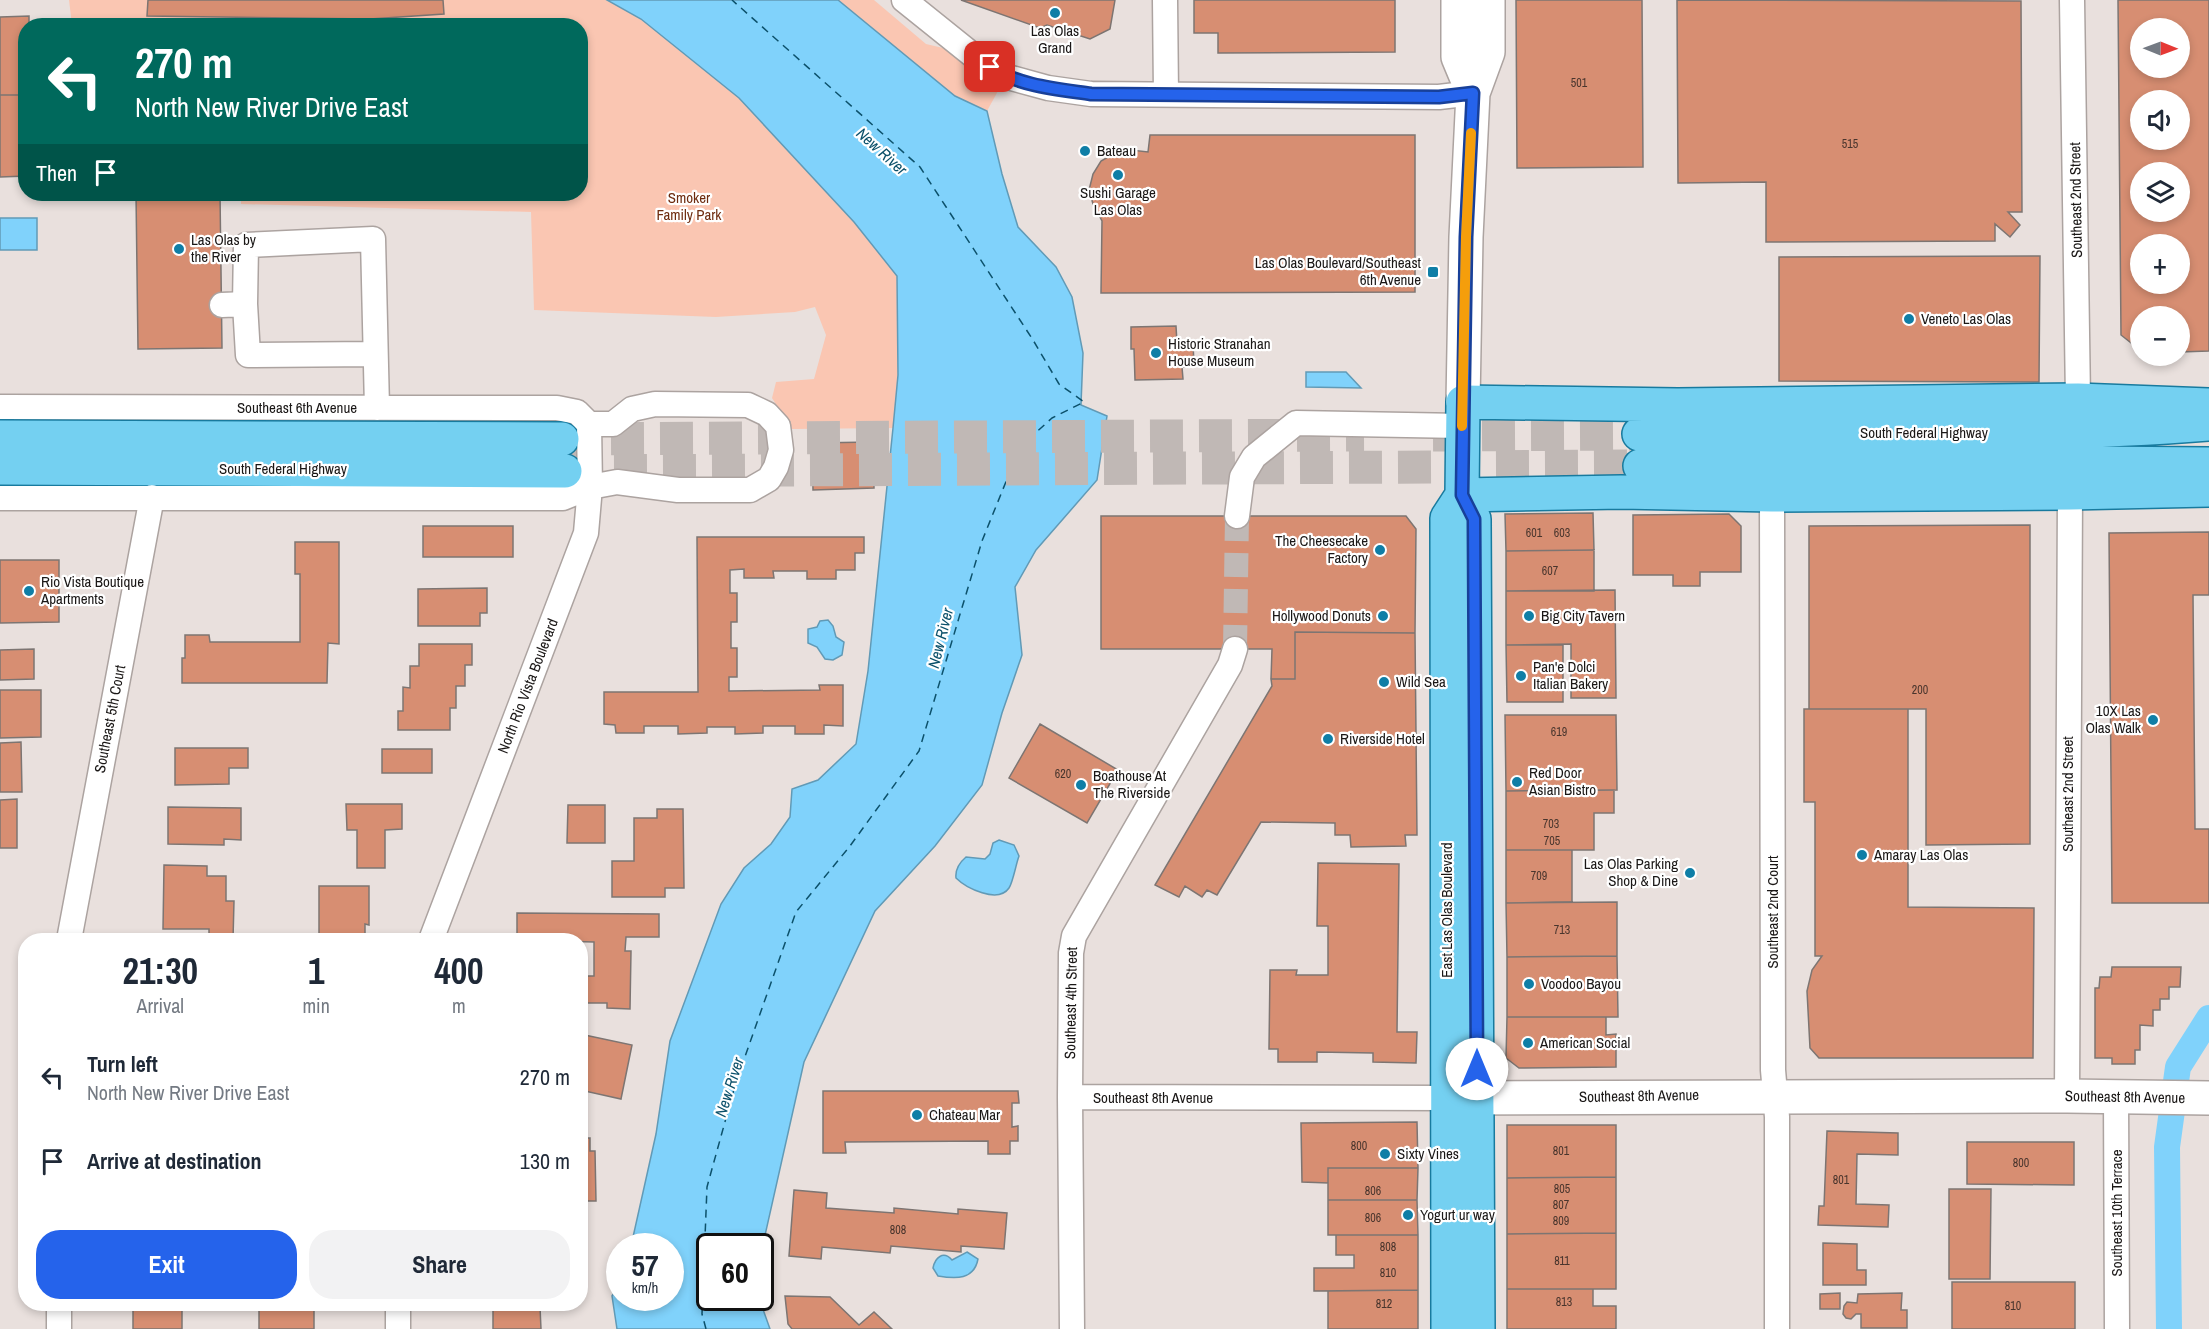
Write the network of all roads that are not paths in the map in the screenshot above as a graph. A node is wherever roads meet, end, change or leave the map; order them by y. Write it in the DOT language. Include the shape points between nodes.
graph roads {
  1 [pos="904,0"];
  2 [pos="1165,0"];
  3 [pos="1458,0"];
  4 [pos="1488,0"];
  5 [pos="2072,0"];
  6 [pos="1473,93"];
  7 [pos="1166,94"];
  8 [pos="375,354"];
  9 [pos="2078,400"];
  10 [pos="2209,405"];
  11 [pos="0,407"];
  12 [pos="377,408"];
  13 [pos="1462,414"];
  14 [pos="2209,424"];
  15 [pos="575,431"];
  16 [pos="1639,434"];
  17 [pos="0,437"];
  18 [pos="2209,464"];
  19 [pos="1640,466"];
  20 [pos="0,468"];
  21 [pos="577,479"];
  22 [pos="2209,490"];
  23 [pos="2070,493"];
  24 [pos="1462,495"];
  25 [pos="1772,495"];
  26 [pos="152,497"];
  27 [pos="0,498"];
  28 [pos="1237,516"];
  29 [pos="1235,649"];
  30 [pos="70,933"];
  31 [pos="434,933"];
  32 [pos="1775,1096"];
  33 [pos="2067,1096"];
  34 [pos="1070,1097"];
  35 [pos="1463,1097"];
  36 [pos="2130,1097"];
  37 [pos="2206,1098"];
  38 [pos="59,1311"];
  39 [pos="398,1311"];
  40 [pos="59,1329"];
  41 [pos="398,1329"];
  42 [pos="1072,1329"];
  43 [pos="1449,1329"];
  44 [pos="1478,1329"];
  45 [pos="1777,1329"];
  46 [pos="2117,1329"];
  1 -- 7 [label="street" via="1004,76 1091,94"];
  2 -- 7 [label="street"];
  3 -- 6 [label="main road" via="1458,57"];
  4 -- 6 [label="main road" via="1488,52"];
  5 -- 9 [label="street, Southeast 2nd Street"];
  6 -- 7 [label="street" via="1439,97"];
  6 -- 13 [label="main road"];
  8 -- 8 [label="street" via="373,239 246,245 233,304 248,355"];
  8 -- 12 [label="street"];
  9 -- 10 [label="main road"];
  9 -- 13 [label="main road" via="1678,405"];
  11 -- 12 [label="street, Southeast 6th Avenue"];
  12 -- 15 [label="street, Southeast 6th Avenue" via="557,408 577,412"];
  13 -- 24 [label="main road"];
  13 -- 28 [label="street" via="1296,423 1254,457 1242,477"];
  14 -- 16 [label="main road, South Federal Highway" via="2001,433"];
  15 -- 17 [label="main road, South Federal Highway"];
  15 -- 21 [label="street, North Rio Vista Boulevard"];
  15 -- 21 [label="street" via="613,424 632,409 656,404 748,405 778,426 781,450 769,479 750,490 678,490"];
  18 -- 19 [label="main road"];
  20 -- 21 [label="main road, South Federal Highway"];
  21 -- 26 [label="street" via="563,498"];
  21 -- 31 [label="street, North Rio Vista Boulevard" via="586,533"];
  22 -- 23 [label="main road"];
  23 -- 25 [label="main road"];
  23 -- 33 [label="street, Southeast 2nd Street"];
  24 -- 25 [label="main road"];
  24 -- 35 [label="main road, East Las Olas Boulevard" via="1447,518"];
  25 -- 32 [label="street, Southeast 2nd Court"];
  26 -- 27 [label="street"];
  26 -- 30 [label="street, Southeast 5th Court"];
  29 -- 34 [label="street, Southeast 4th Street" via="1230,665 1074,936"];
  32 -- 33 [label="main road, Southeast 8th Avenue"];
  32 -- 35 [label="main road, Southeast 8th Avenue"];
  32 -- 45 [label="street, Southeast 2nd Court"];
  33 -- 36 [label="main road, Southeast 8th Avenue"];
  34 -- 35 [label="street, Southeast 8th Avenue"];
  34 -- 42 [label="street, Southeast 4th Street"];
  35 -- 43 [label="main road, East Las Olas Boulevard"];
  35 -- 44 [label="main road, East Las Olas Boulevard"];
  36 -- 37 [label="main road, Southeast 8th Avenue"];
  36 -- 46 [label="street, Southeast 10th Terrace"];
  38 -- 40 [label="street"];
  39 -- 41 [label="street"];
}
